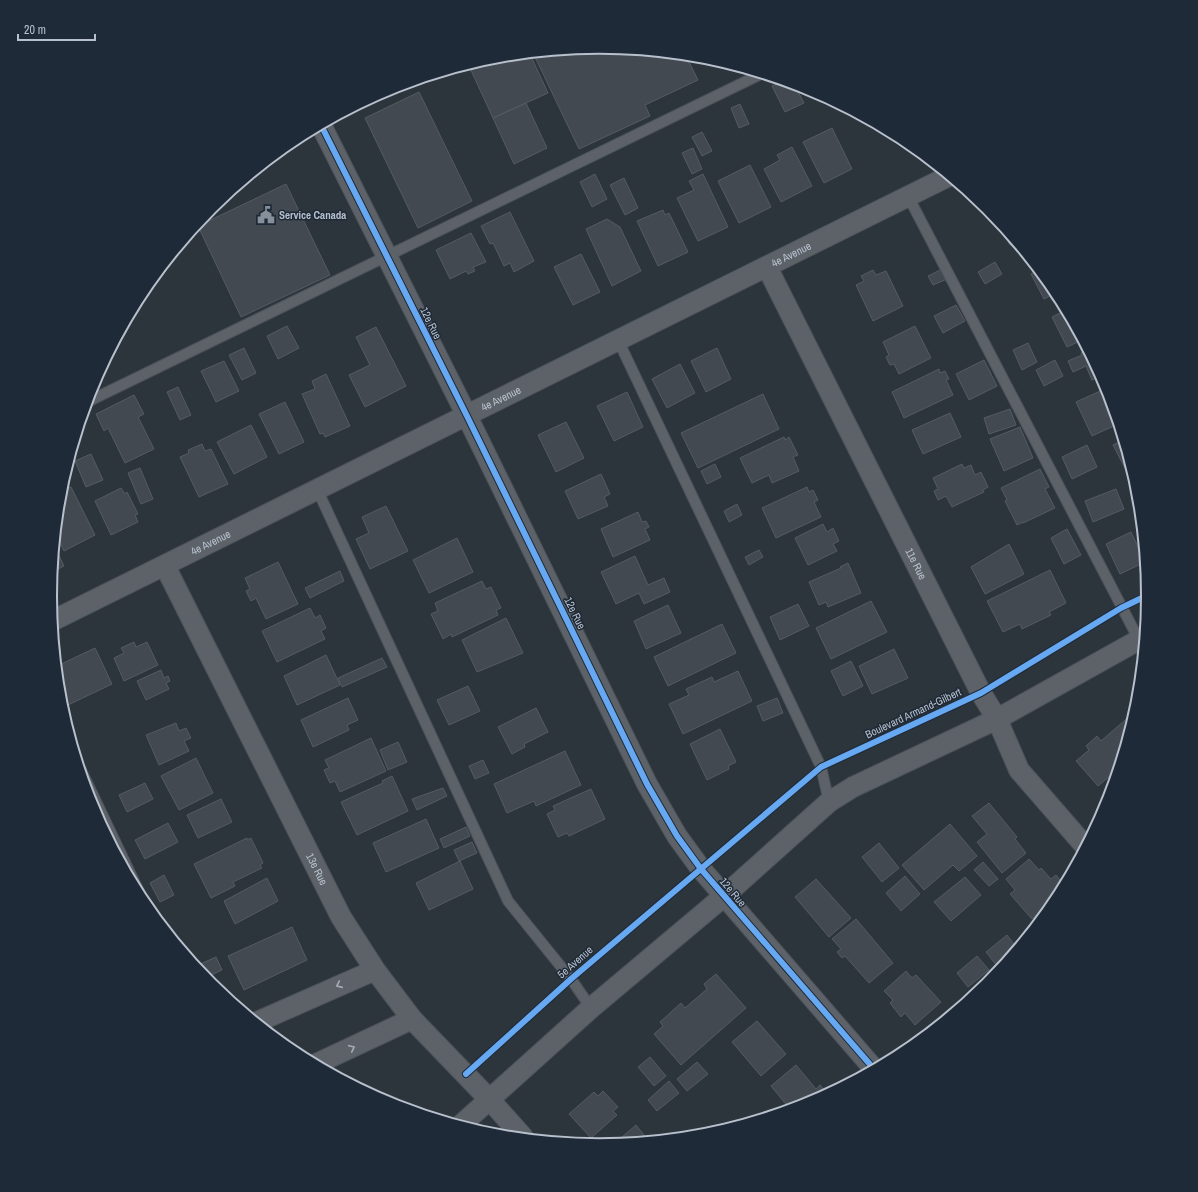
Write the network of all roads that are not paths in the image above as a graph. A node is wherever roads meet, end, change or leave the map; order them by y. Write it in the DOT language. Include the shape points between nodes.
graph roads {
  1 [pos="755,77"];
  2 [pos="323,130"];
  3 [pos="944,179"];
  4 [pos="908,196"];
  5 [pos="387,256"];
  6 [pos="767,267"];
  7 [pos="618,340"];
  8 [pos="95,398"];
  9 [pos="467,416"];
  10 [pos="317,489"];
  11 [pos="165,566"];
  12 [pos="58,618"];
  13 [pos="1139,636"];
  14 [pos="1139,643"];
  15 [pos="997,719"];
  16 [pos="829,802"];
  17 [pos="1082,842"];
  18 [pos="723,897"];
  19 [pos="375,970"];
  20 [pos="591,1008"];
  21 [pos="412,1019"];
  22 [pos="261,1020"];
  23 [pos="322,1061"];
  24 [pos="870,1065"];
  25 [pos="490,1100"];
  26 [pos="465,1121"];
  27 [pos="517,1131"];
  1 -- 5 [label="lane"];
  2 -- 5 [label="street, 12e Rue"];
  3 -- 4 [label="street, 4e Avenue"];
  4 -- 6 [label="street, 4e Avenue"];
  4 -- 13 [label="lane"];
  5 -- 8 [label="lane"];
  5 -- 9 [label="street, 12e Rue"];
  6 -- 7 [label="street, 4e Avenue"];
  6 -- 15 [label="street, 11e Rue" via="981,693"];
  7 -- 9 [label="street, 4e Avenue"];
  7 -- 16 [label="lane" via="821,767"];
  9 -- 10 [label="street, 4e Avenue"];
  9 -- 18 [label="street, 12e Rue" via="647,784 677,836"];
  10 -- 11 [label="street, 4e Avenue"];
  10 -- 20 [label="lane" via="508,902 571,979"];
  11 -- 12 [label="street, 4e Avenue"];
  11 -- 19 [label="street, 13e Rue" via="341,917"];
  14 -- 15 [label="street"];
  15 -- 16 [label="street" via="853,787"];
  15 -- 17 [label="street, 11e Rue" via="1019,770"];
  16 -- 18 [label="street"];
  18 -- 20 [label="street"];
  18 -- 24 [label="street, 12e Rue"];
  19 -- 21 [label="street, 13e Rue"];
  19 -- 22 [label="street, one-way"];
  20 -- 25 [label="street"];
  23 -- 21 [label="street, one-way"];
  21 -- 25 [label="street, 13e Rue"];
  25 -- 26 [label="street"];
  25 -- 27 [label="street, 13e Rue"];
}
